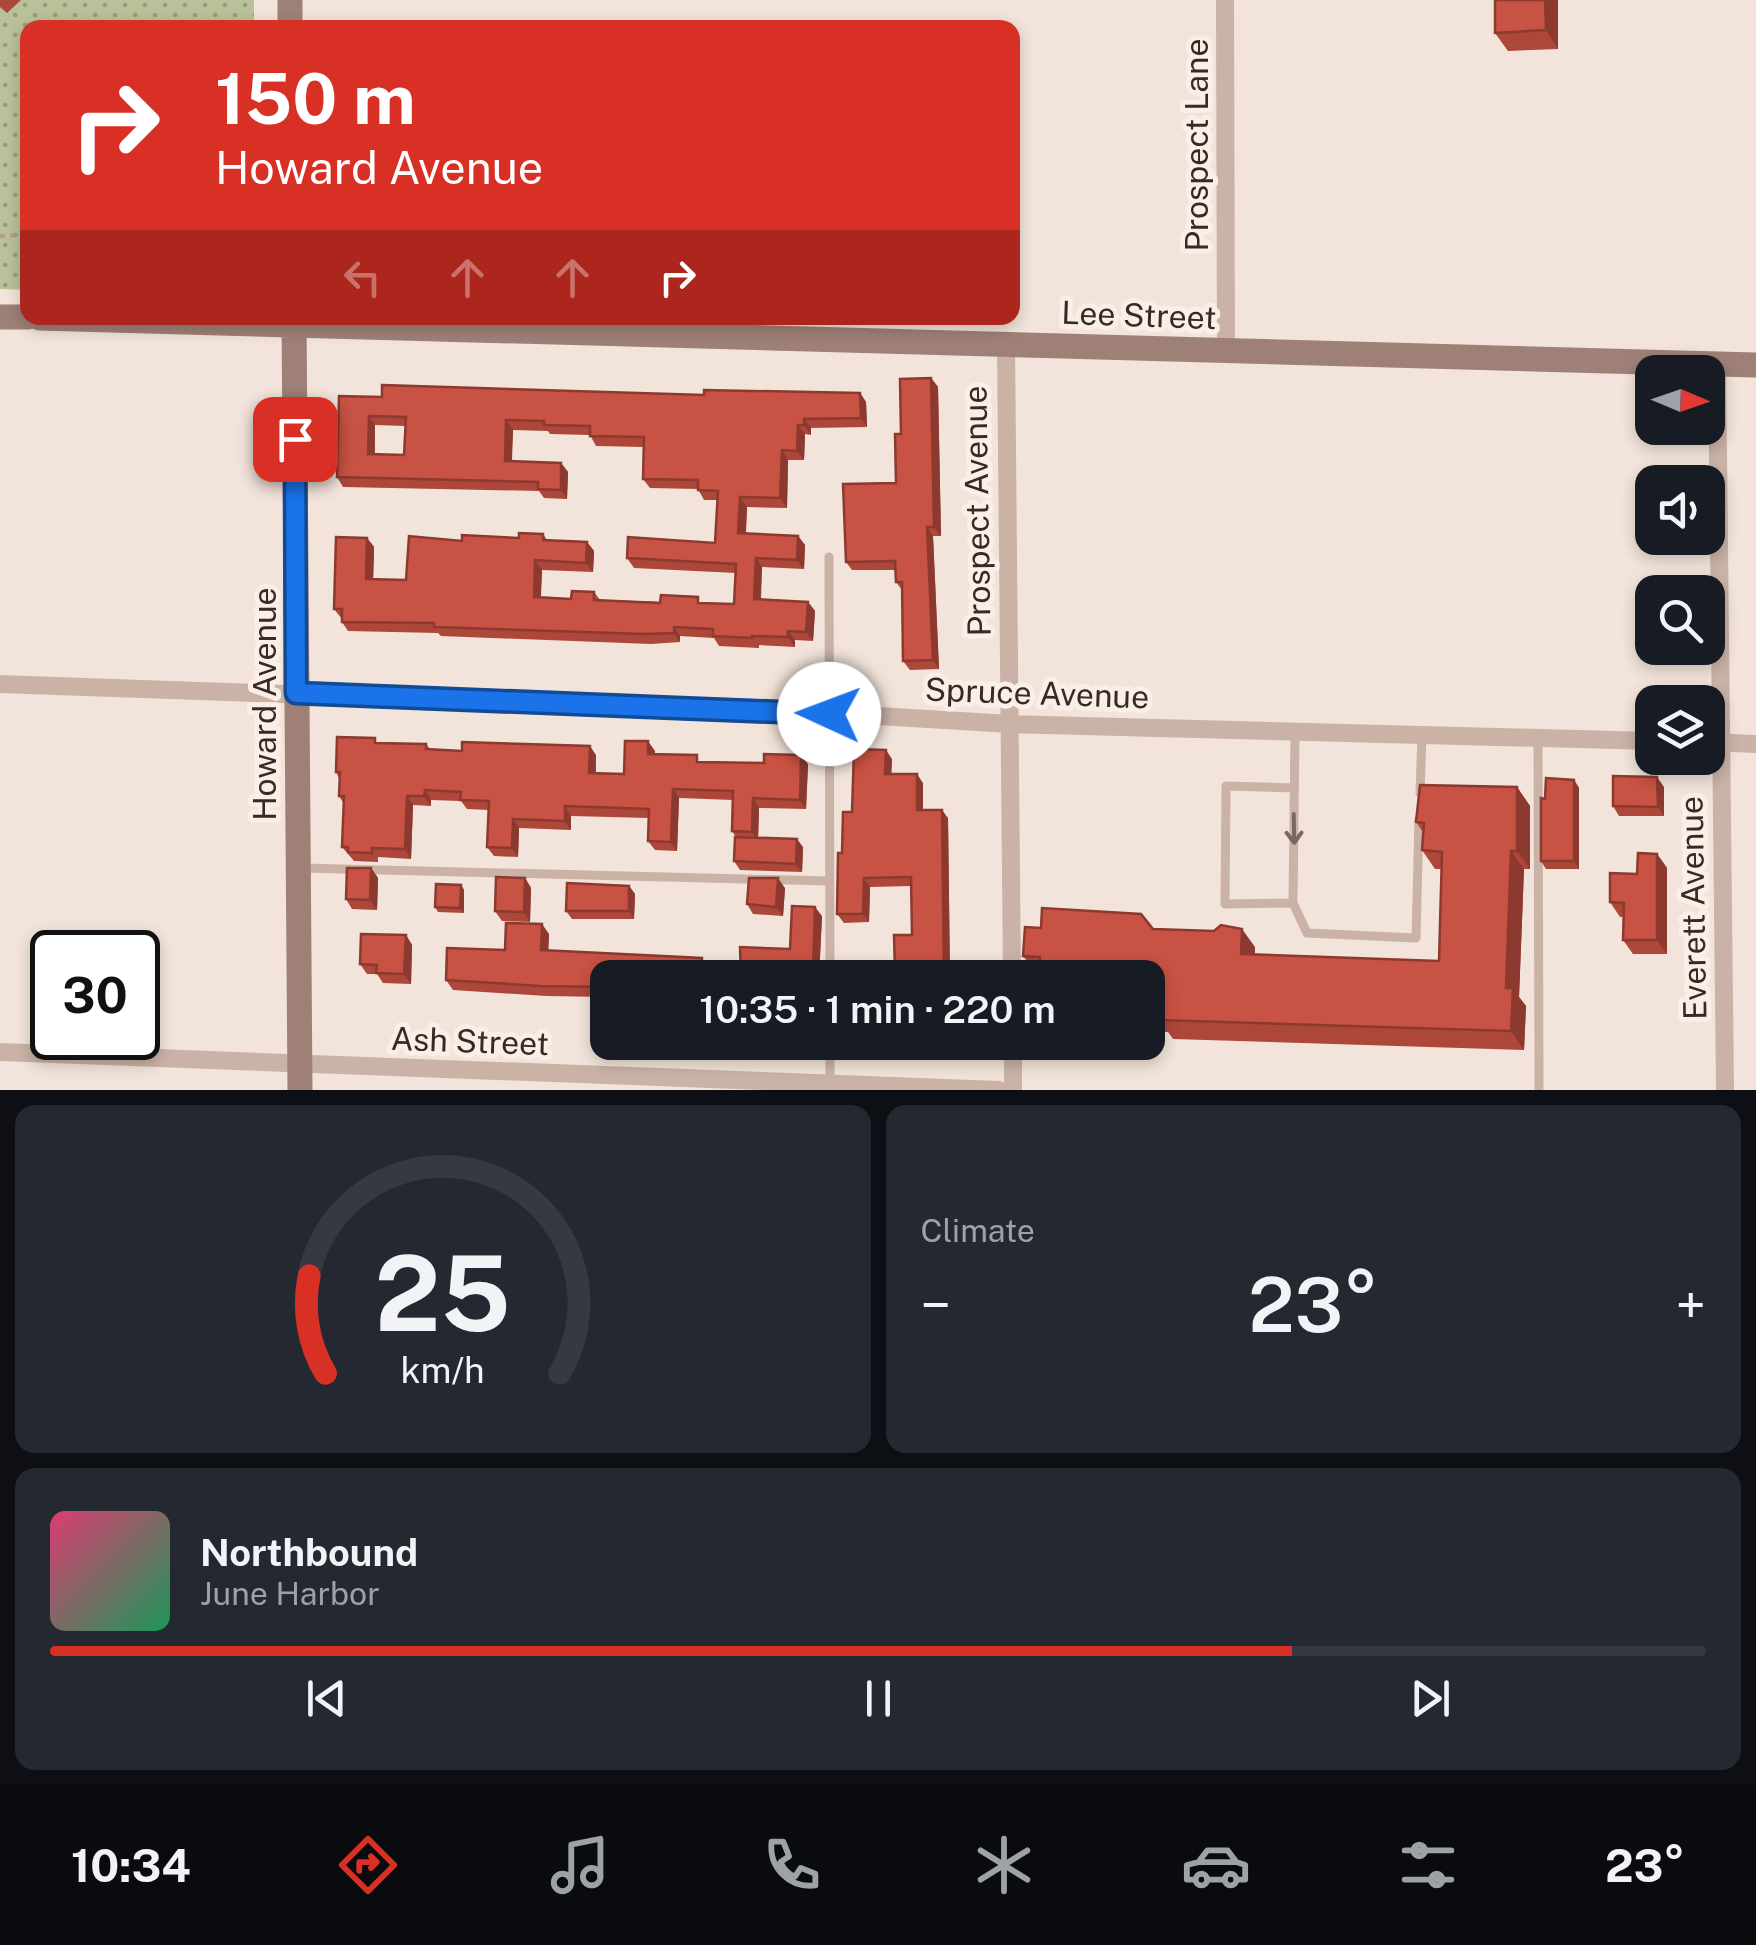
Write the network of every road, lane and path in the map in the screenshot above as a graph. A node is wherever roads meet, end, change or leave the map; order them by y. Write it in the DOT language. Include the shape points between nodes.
graph roads {
  1 [pos="1225,0"];
  2 [pos="294,325"];
  3 [pos="442,325"];
  4 [pos="1006,344"];
  5 [pos="1226,350"];
  6 [pos="1635,362"];
  7 [pos="1725,364"];
  8 [pos="1756,365"];
  9 [pos="1716,445"];
  10 [pos="829,557"];
  11 [pos="0,684"];
  12 [pos="1714,685"];
  13 [pos="296,693"];
  14 [pos="829,714"];
  15 [pos="1010,724"];
  16 [pos="1295,732"];
  17 [pos="1422,735"];
  18 [pos="1538,738"];
  19 [pos="1635,741"];
  20 [pos="1725,743"];
  21 [pos="1756,744"];
  22 [pos="1715,775"];
  23 [pos="1294,788"];
  24 [pos="1420,799"];
  25 [pos="1419,814"];
  26 [pos="298,868"];
  27 [pos="830,881"];
  28 [pos="1293,904"];
  29 [pos="830,960"];
  30 [pos="1012,960"];
  31 [pos="0,1052"];
  32 [pos="830,1060"];
  33 [pos="1012,1060"];
  34 [pos="299,1077"];
  35 [pos="830,1087"];
  36 [pos="999,1090"];
  37 [pos="1013,1090"];
  38 [pos="1539,1090"];
  39 [pos="1725,1090"];
  1 -- 5 [label="street, Prospect Lane"];
  2 -- 13 [label="main road, Howard Avenue"];
  3 -- 4 [label="main road, Lee Street"];
  4 -- 5 [label="main road, Lee Street"];
  4 -- 15 [label="street, Prospect Avenue"];
  5 -- 6 [label="main road, Lee Street"];
  7 -- 8 [label="main road, Lee Street"];
  9 -- 12 [label="street, Everett Avenue"];
  10 -- 14 [label="lane"];
  11 -- 13 [label="street, Spruce Avenue"];
  13 -- 14 [label="street, Spruce Avenue"];
  13 -- 26 [label="main road, Howard Avenue"];
  14 -- 15 [label="street, Spruce Avenue"];
  14 -- 27 [label="lane"];
  15 -- 16 [label="street, Spruce Avenue"];
  15 -- 30 [label="street, Prospect Avenue"];
  16 -- 17 [label="street, Spruce Avenue"];
  16 -- 23 [label="lane"];
  17 -- 18 [label="street, Spruce Avenue"];
  17 -- 24 [label="lane"];
  18 -- 19 [label="street, Spruce Avenue"];
  18 -- 38 [label="lane"];
  20 -- 21 [label="street"];
  22 -- 39 [label="street, Everett Avenue"];
  23 -- 28 [label="lane, one-way"];
  23 -- 28 [label="lane" via="1226,786 1225,904"];
  25 -- 28 [label="lane" via="1416,938 1308,933"];
  26 -- 27 [label="lane"];
  26 -- 34 [label="main road, Howard Avenue"];
  27 -- 29 [label="lane"];
  31 -- 34 [label="street, Ash Street"];
  32 -- 35 [label="lane"];
  33 -- 37 [label="street"];
  34 -- 35 [label="street, Ash Street"];
  35 -- 36 [label="street, Ash Street"];
}
